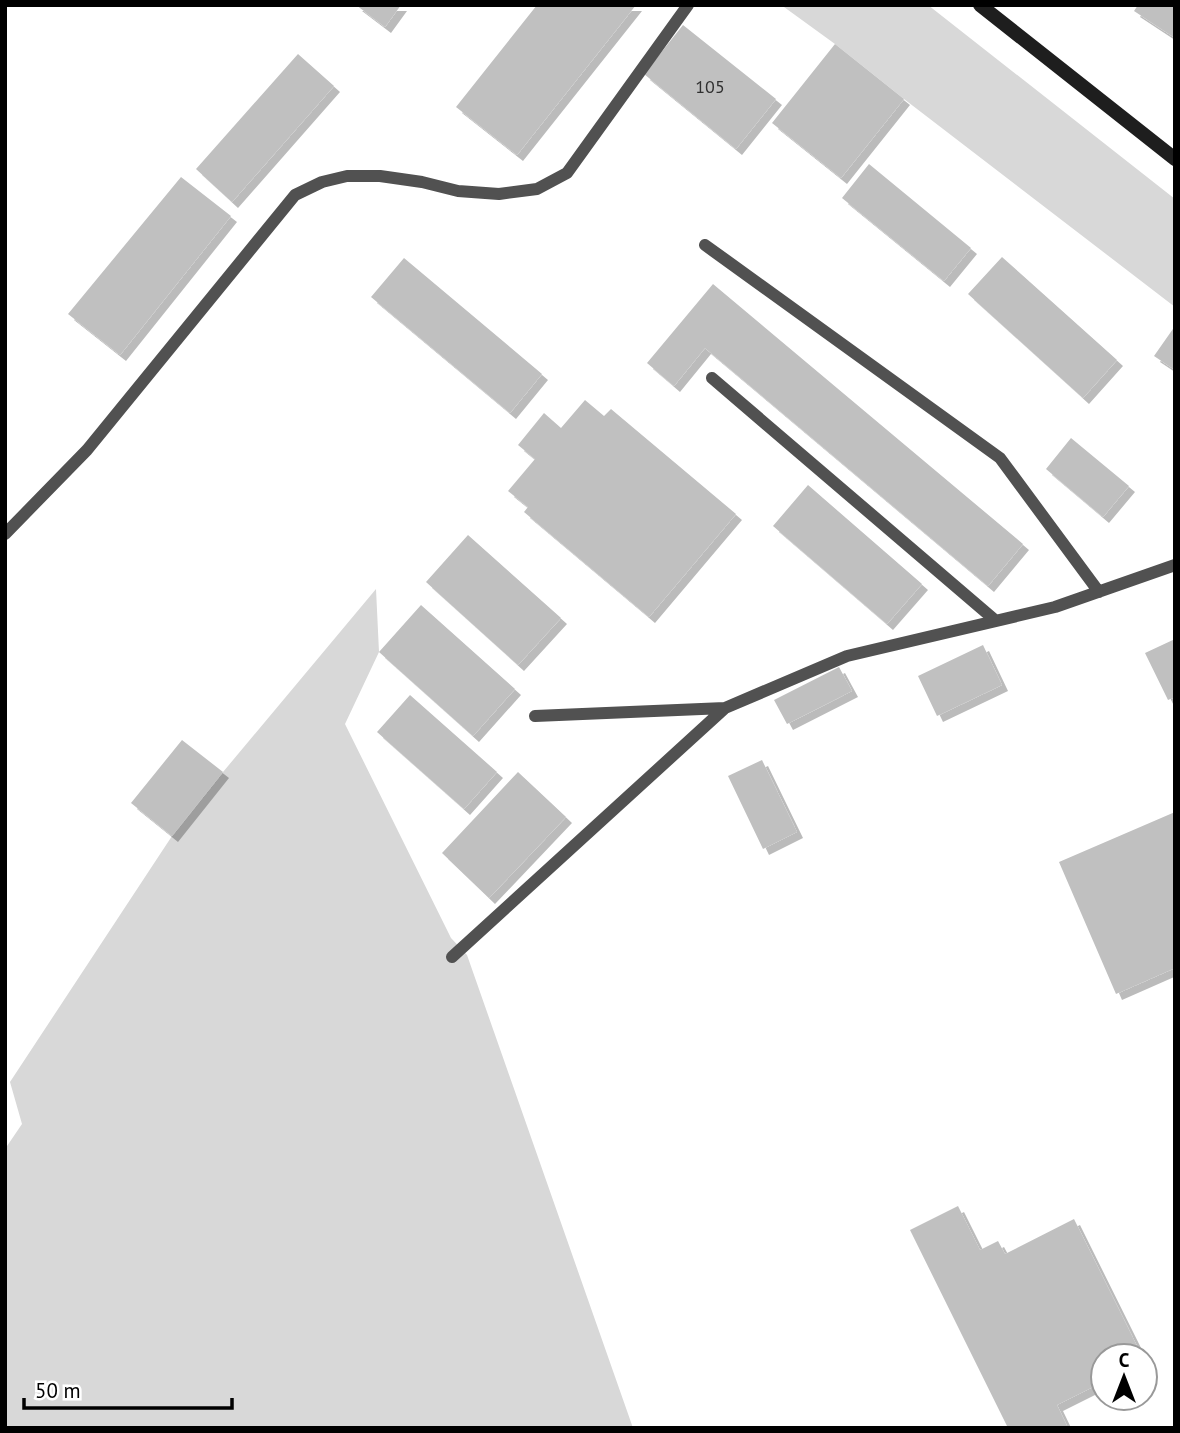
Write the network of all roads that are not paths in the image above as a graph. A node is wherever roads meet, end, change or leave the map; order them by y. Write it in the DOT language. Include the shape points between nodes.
graph roads {
  1 [pos="688,5"];
  2 [pos="980,5"];
  3 [pos="1175,159"];
  4 [pos="705,245"];
  5 [pos="712,378"];
  6 [pos="5,534"];
  7 [pos="1175,565"];
  8 [pos="1099,592"];
  9 [pos="996,621"];
  10 [pos="725,708"];
  11 [pos="535,716"];
  12 [pos="452,957"];
  1 -- 6 [label="lane" via="567,173 537,188 499,194 391,177 347,176 295,195 87,450"];
  2 -- 3 [label="main road"];
  4 -- 8 [label="lane" via="1000,458"];
  5 -- 9 [label="lane"];
  7 -- 8 [label="lane"];
  8 -- 9 [label="lane"];
  9 -- 10 [label="lane" via="847,656"];
  10 -- 11 [label="lane"];
  10 -- 12 [label="lane"];
}
